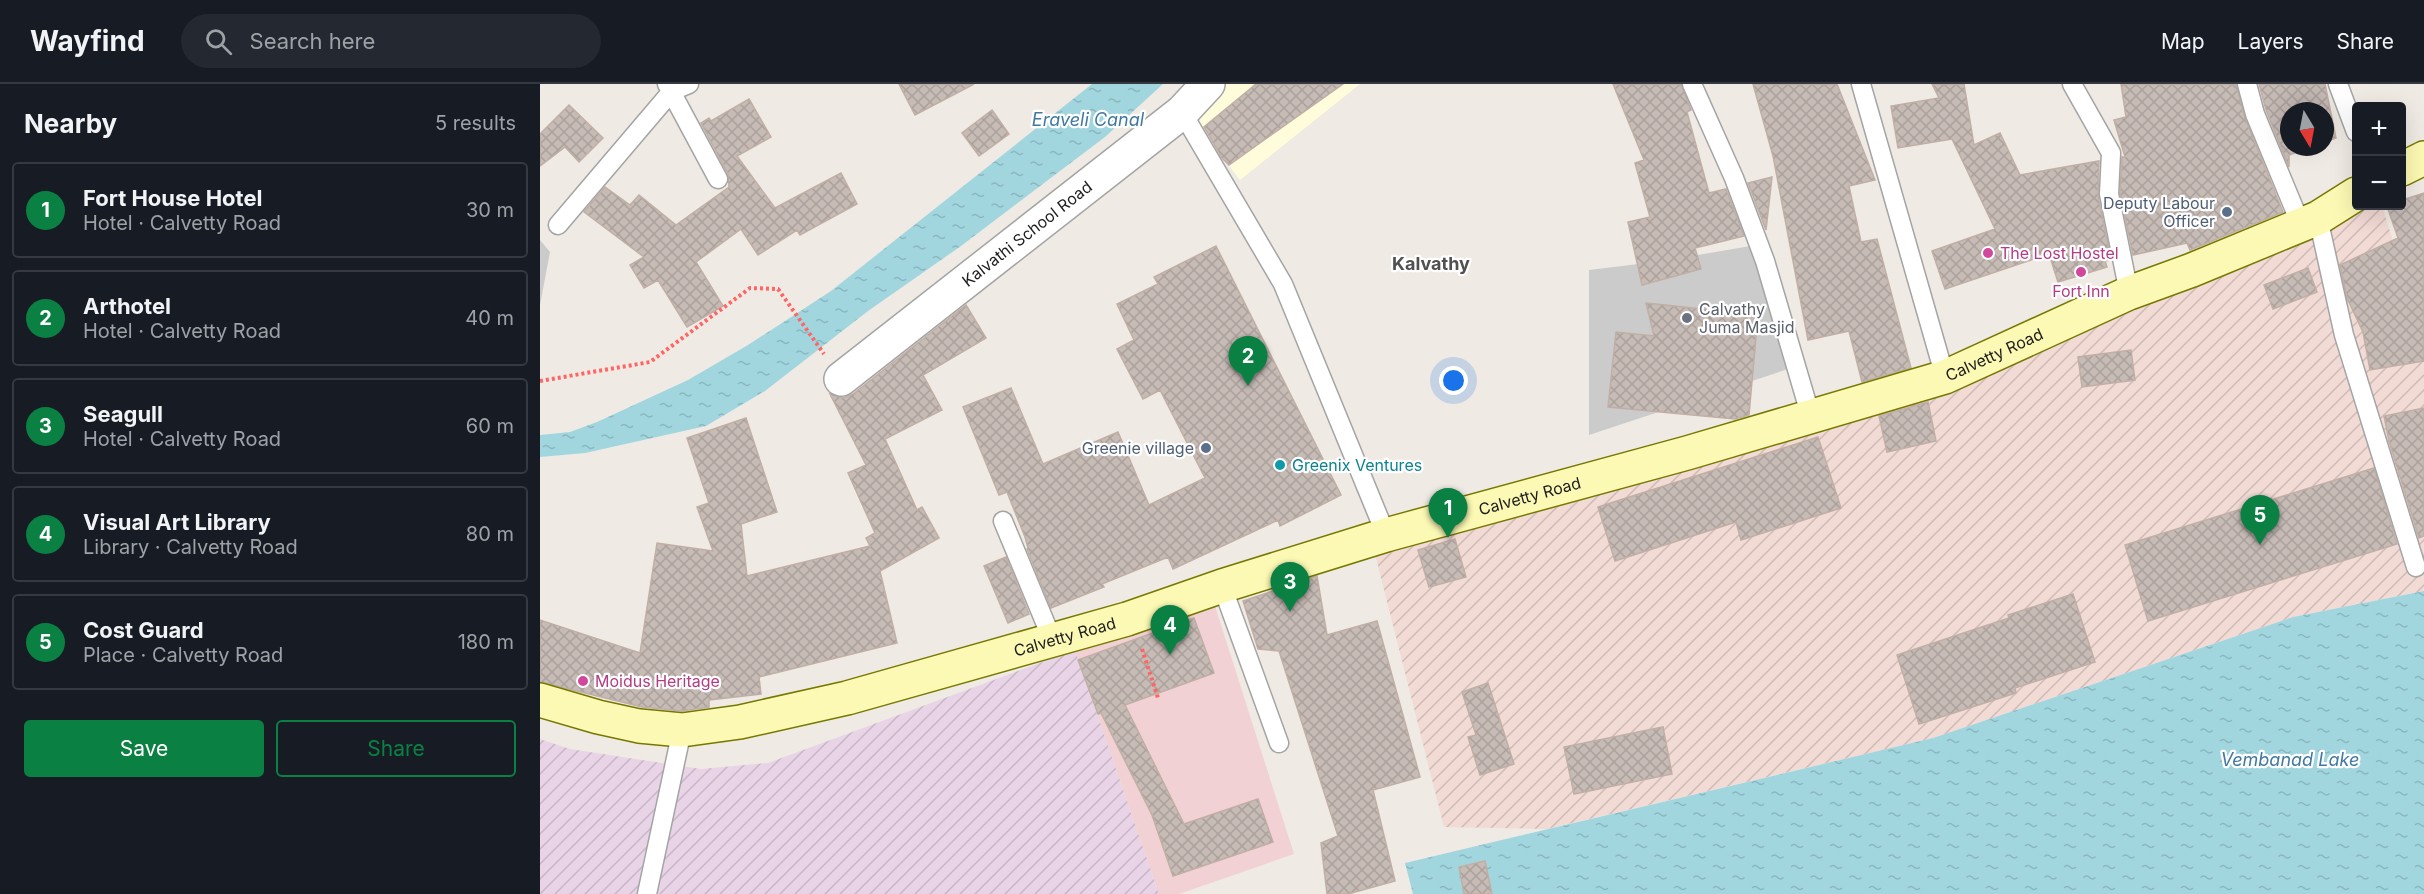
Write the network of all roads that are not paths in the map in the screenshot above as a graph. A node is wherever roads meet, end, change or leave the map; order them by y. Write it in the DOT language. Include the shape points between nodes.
graph roads {
  1 [pos="1208,84"];
  2 [pos="1692,84"];
  3 [pos="1861,84"];
  4 [pos="2072,84"];
  5 [pos="2247,84"];
  6 [pos="2338,84"];
  7 [pos="676,86"];
  8 [pos="1182,112"];
  9 [pos="2352,121"];
  10 [pos="2424,158"];
  11 [pos="2406,167"];
  12 [pos="718,179"];
  13 [pos="2352,196"];
  14 [pos="2310,221"];
  15 [pos="558,225"];
  16 [pos="2129,293"];
  17 [pos="1945,377"];
  18 [pos="841,379"];
  19 [pos="1811,417"];
  20 [pos="1003,521"];
  21 [pos="1386,535"];
  22 [pos="2416,567"];
  23 [pos="1222,586"];
  24 [pos="1052,639"];
  25 [pos="540,700"];
  26 [pos="682,730"];
  27 [pos="1280,743"];
  28 [pos="647,894"];
  1 -- 8 [label="street, Kalvathi School Road"];
  2 -- 19 [label="lane" via="1734,177 1765,261"];
  3 -- 17 [label="lane"];
  4 -- 16 [label="lane" via="2111,153 2109,194"];
  5 -- 14 [label="lane" via="2255,114"];
  6 -- 9 [label="lane"];
  7 -- 12 [label="lane"];
  7 -- 15 [label="lane"];
  8 -- 18 [label="street, Kalvathi School Road"];
  8 -- 21 [label="lane" via="1283,284"];
  10 -- 11 [label="street"];
  13 -- 14 [label="street, Calvetty Road"];
  14 -- 16 [label="street, Calvetty Road"];
  14 -- 22 [label="lane"];
  16 -- 17 [label="street, Calvetty Road"];
  17 -- 19 [label="street, Calvetty Road"];
  19 -- 21 [label="street, Calvetty Road"];
  20 -- 24 [label="lane"];
  21 -- 23 [label="street, Calvetty Road"];
  23 -- 24 [label="street, Calvetty Road" via="1127,619"];
  23 -- 27 [label="lane"];
  24 -- 26 [label="street, Calvetty Road" via="847,698 740,722"];
  25 -- 26 [label="street, Calvetty Road" via="639,726"];
  26 -- 28 [label="lane"];
}
